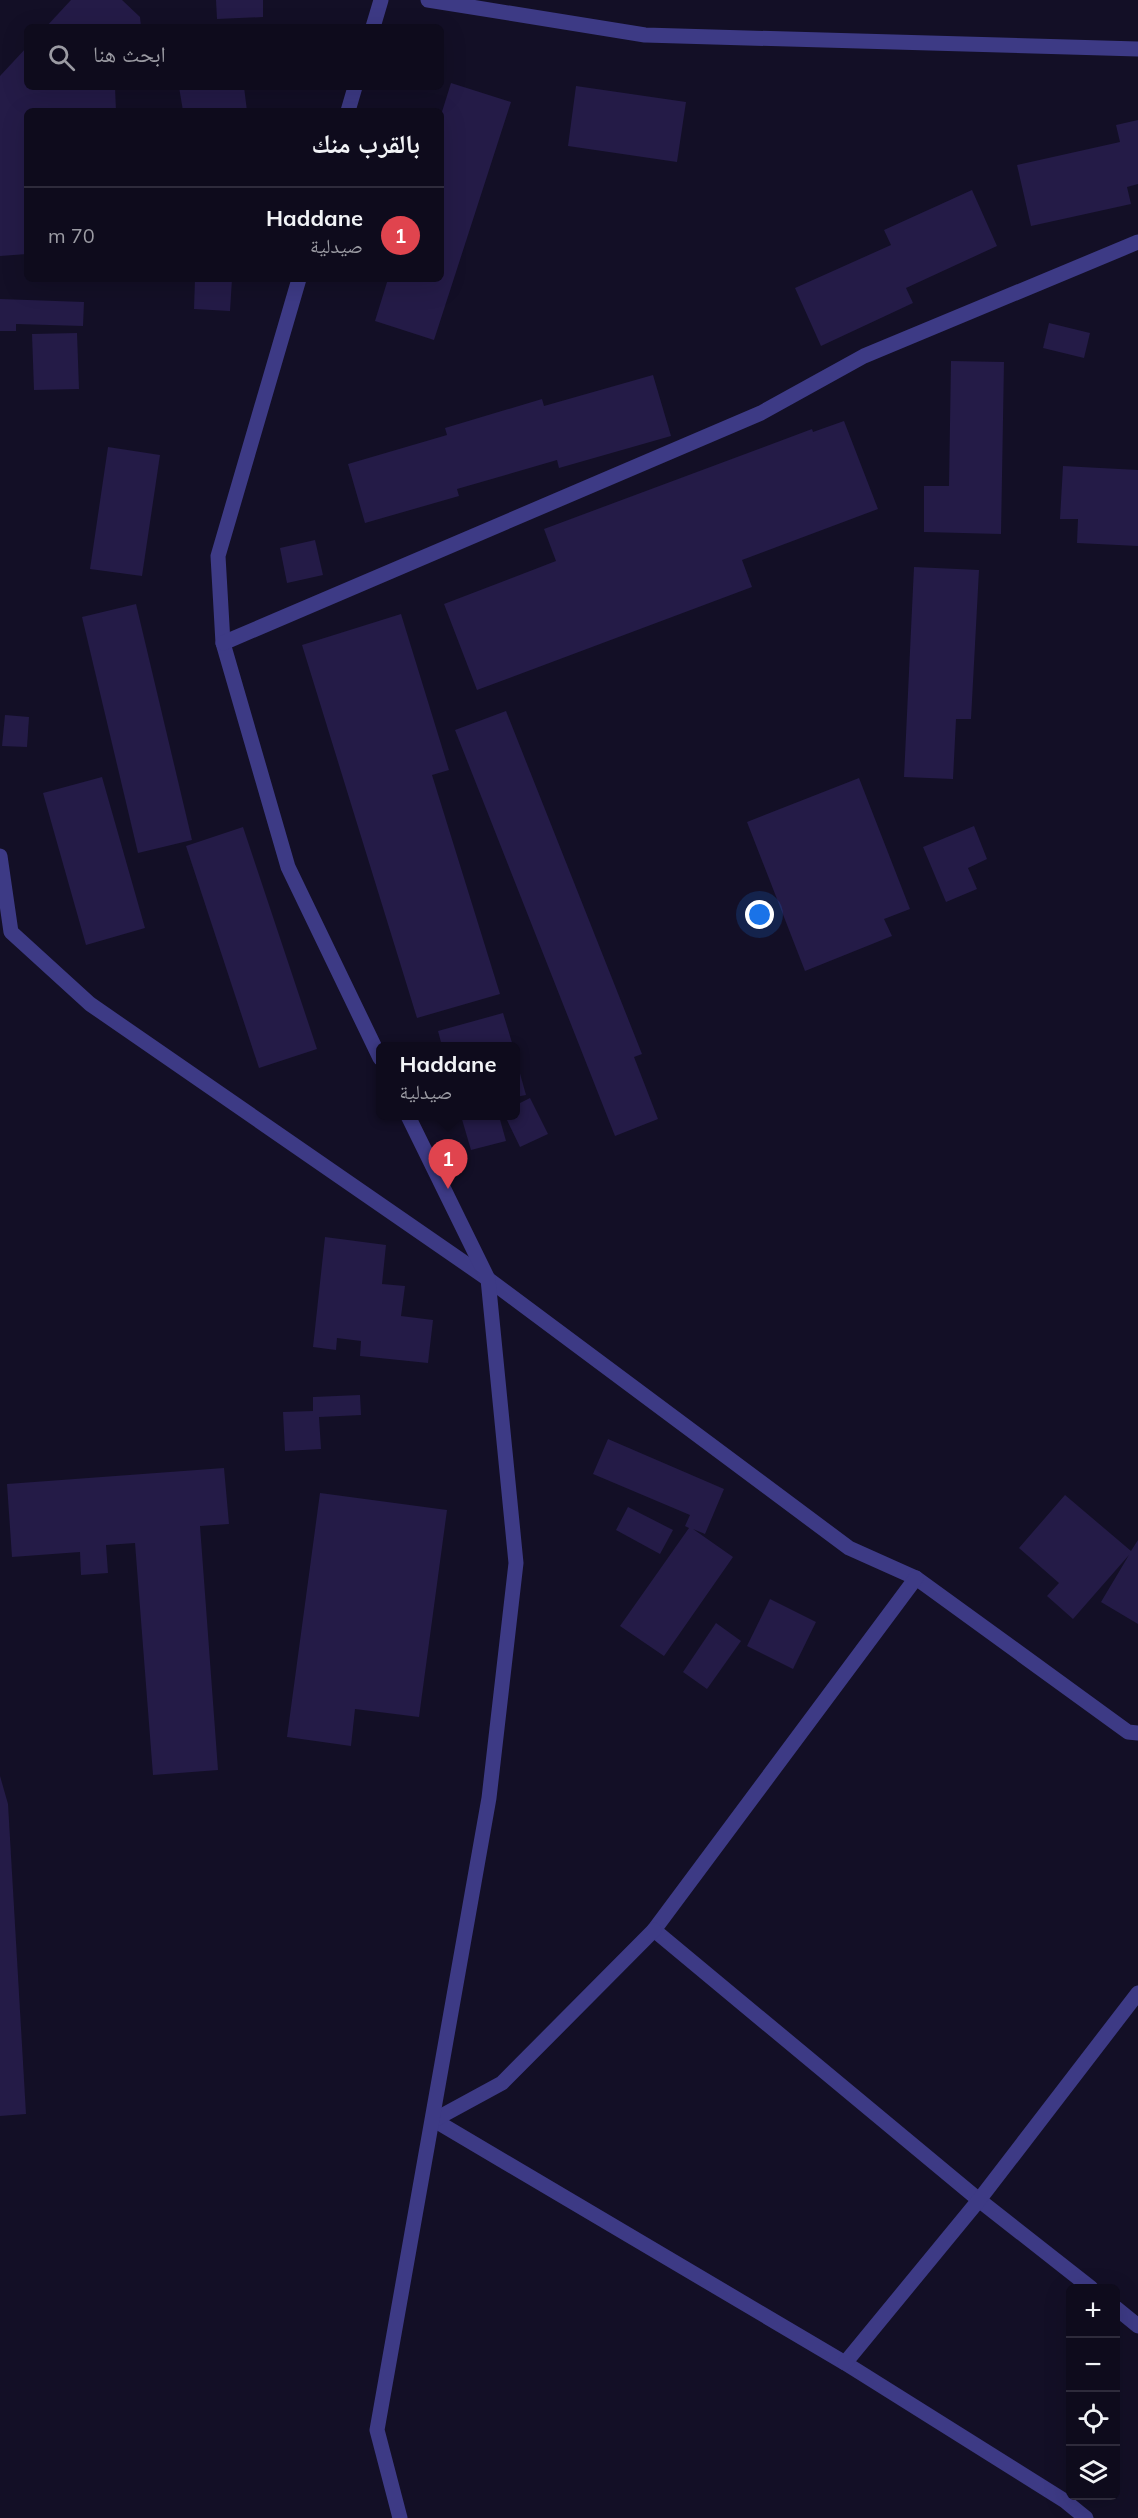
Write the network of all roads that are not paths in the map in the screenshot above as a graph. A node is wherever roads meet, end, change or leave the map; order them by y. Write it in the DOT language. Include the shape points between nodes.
graph roads {
  1 [pos="381,0"];
  2 [pos="428,0"];
  3 [pos="374,24"];
  4 [pos="1138,50"];
  5 [pos="354,90"];
  6 [pos="349,108"];
  7 [pos="1138,242"];
  8 [pos="298,282"];
  9 [pos="223,643"];
  10 [pos="0,856"];
  11 [pos="376,1048"];
  12 [pos="410,1120"];
  13 [pos="488,1279"];
  14 [pos="916,1578"];
  15 [pos="1138,1733"];
  16 [pos="654,1930"];
  17 [pos="1138,1993"];
  18 [pos="434,2120"];
  19 [pos="979,2200"];
  20 [pos="1085,2284"];
  21 [pos="1120,2311"];
  22 [pos="1138,2326"];
  23 [pos="845,2363"];
  24 [pos="400,2518"];
  25 [pos="1086,2518"];
  1 -- 3 [label="street"];
  2 -- 4 [label="street" via="645,35"];
  5 -- 6 [label="street"];
  7 -- 9 [label="street" via="864,356 760,413"];
  8 -- 9 [label="street" via="218,556"];
  9 -- 11 [label="street" via="288,867"];
  10 -- 13 [label="street" via="11,932 90,1004"];
  12 -- 13 [label="street"];
  13 -- 14 [label="street" via="849,1548"];
  13 -- 18 [label="street" via="516,1563 489,1798"];
  14 -- 15 [label="street" via="1128,1732"];
  14 -- 16 [label="street"];
  16 -- 18 [label="street" via="502,2083"];
  16 -- 19 [label="street"];
  17 -- 19 [label="street"];
  18 -- 23 [label="street"];
  18 -- 24 [label="street" via="377,2430"];
  19 -- 20 [label="street"];
  19 -- 23 [label="street"];
  21 -- 22 [label="street"];
  23 -- 25 [label="street"];
}
